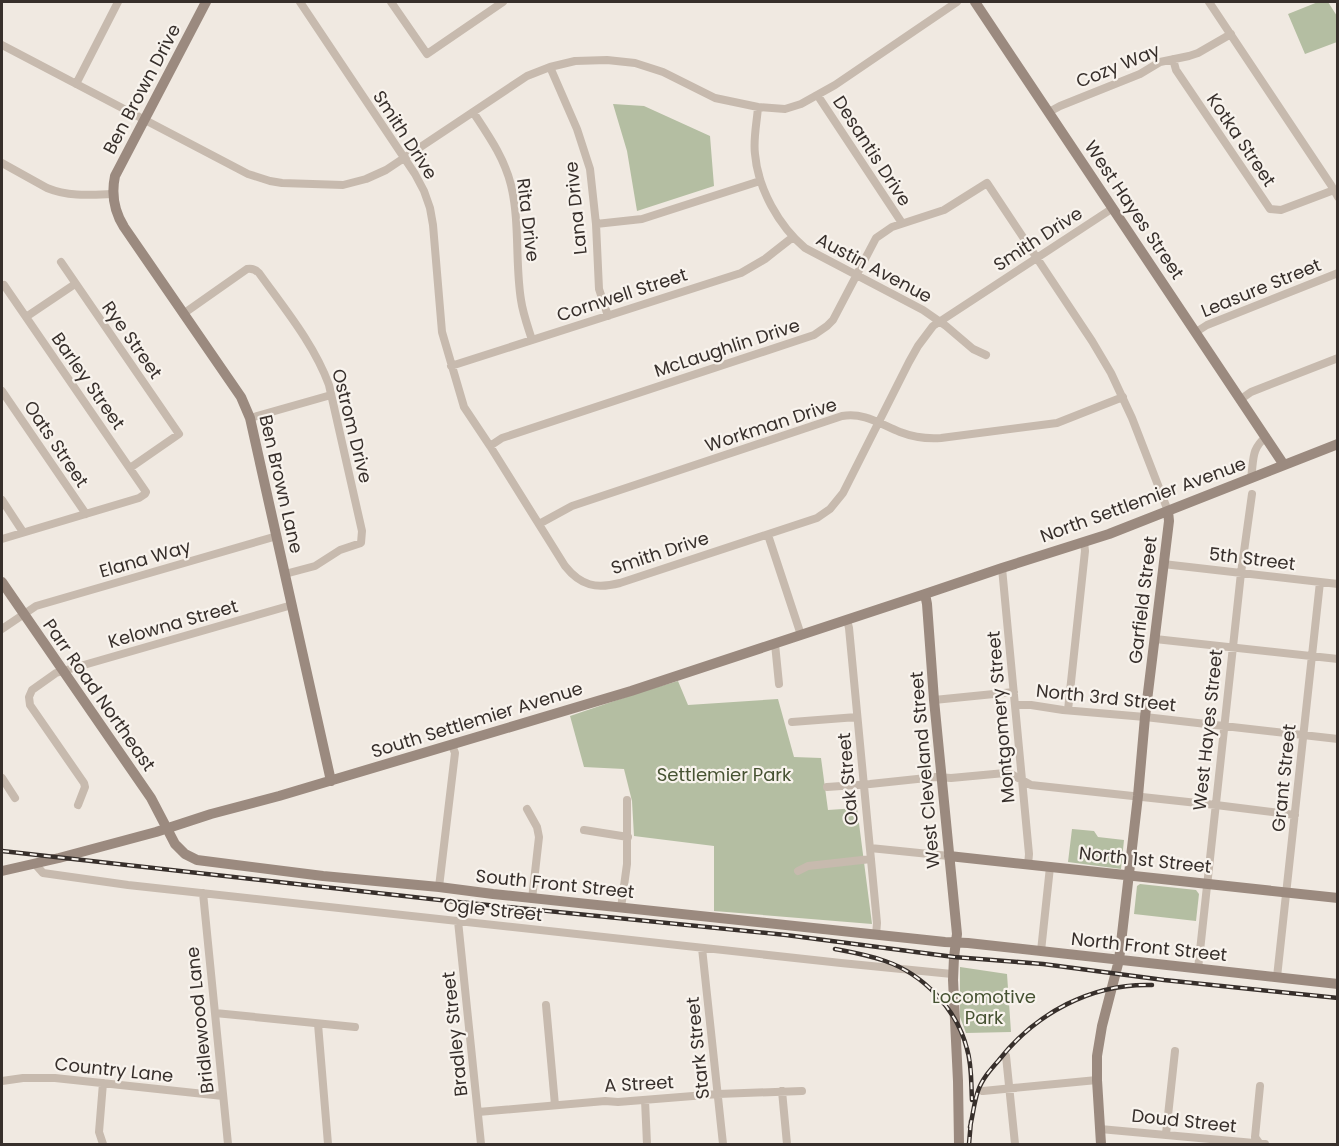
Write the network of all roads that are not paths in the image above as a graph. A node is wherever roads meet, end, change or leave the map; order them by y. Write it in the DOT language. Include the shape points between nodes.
graph roads {
  1 [pos="118,2"];
  2 [pos="206,2"];
  3 [pos="300,2"];
  4 [pos="391,2"];
  5 [pos="503,2"];
  6 [pos="957,2"];
  7 [pos="975,2"];
  8 [pos="1209,2"];
  9 [pos="1231,34"];
  10 [pos="2,45"];
  11 [pos="1173,59"];
  12 [pos="550,67"];
  13 [pos="76,84"];
  14 [pos="818,96"];
  15 [pos="758,107"];
  16 [pos="472,112"];
  17 [pos="1049,112"];
  18 [pos="145,120"];
  19 [pos="404,158"];
  20 [pos="2,163"];
  21 [pos="760,182"];
  22 [pos="987,183"];
  23 [pos="1336,193"];
  24 [pos="113,194"];
  25 [pos="1113,208"];
  26 [pos="902,223"];
  27 [pos="596,224"];
  28 [pos="793,237"];
  29 [pos="1036,258"];
  30 [pos="61,262"];
  31 [pos="1338,273"];
  32 [pos="855,276"];
  33 [pos="75,284"];
  34 [pos="3,286"];
  35 [pos="183,314"];
  36 [pos="608,316"];
  37 [pos="26,317"];
  38 [pos="940,321"];
  39 [pos="1196,332"];
  40 [pos="532,340"];
  41 [pos="986,355"];
  42 [pos="1338,358"];
  43 [pos="451,366"];
  44 [pos="2,391"];
  45 [pos="331,395"];
  46 [pos="1123,397"];
  47 [pos="1241,399"];
  48 [pos="250,418"];
  49 [pos="879,422"];
  50 [pos="1266,437"];
  51 [pos="1338,444"];
  52 [pos="490,446"];
  53 [pos="1284,465"];
  54 [pos="130,468"];
  55 [pos="1251,478"];
  56 [pos="1252,494"];
  57 [pos="2,500"];
  58 [pos="1168,511"];
  59 [pos="86,514"];
  60 [pos="539,524"];
  61 [pos="23,532"];
  62 [pos="768,534"];
  63 [pos="277,536"];
  64 [pos="2,539"];
  65 [pos="1084,542"];
  66 [pos="1163,564"];
  67 [pos="1002,568"];
  68 [pos="1241,573"];
  69 [pos="285,574"];
  70 [pos="2,582"];
  71 [pos="1320,582"];
  72 [pos="1338,584"];
  73 [pos="925,594"];
  74 [pos="292,605"];
  75 [pos="23,614"];
  76 [pos="846,620"];
  77 [pos="2,629"];
  78 [pos="801,635"];
  79 [pos="1155,639"];
  80 [pos="775,644"];
  81 [pos="1233,647"];
  82 [pos="1312,656"];
  83 [pos="1338,659"];
  84 [pos="63,672"];
  85 [pos="779,684"];
  86 [pos="1014,692"];
  87 [pos="934,700"];
  88 [pos="1015,705"];
  89 [pos="1068,710"];
  90 [pos="857,717"];
  91 [pos="1145,717"];
  92 [pos="792,722"];
  93 [pos="1225,727"];
  94 [pos="1304,735"];
  95 [pos="1338,739"];
  96 [pos="453,745"];
  97 [pos="2,778"];
  98 [pos="942,778"];
  99 [pos="1022,780"];
  100 [pos="331,781"];
  101 [pos="863,785"];
  102 [pos="827,787"];
  103 [pos="1138,796"];
  104 [pos="15,798"];
  105 [pos="627,800"];
  106 [pos="1216,805"];
  107 [pos="78,806"];
  108 [pos="527,809"];
  109 [pos="1295,815"];
  110 [pos="166,828"];
  111 [pos="584,830"];
  112 [pos="628,837"];
  113 [pos="870,848"];
  114 [pos="949,856"];
  115 [pos="871,859"];
  116 [pos="35,864"];
  117 [pos="1028,865"];
  118 [pos="1050,867"];
  119 [pos="2,871"];
  120 [pos="798,871"];
  121 [pos="1129,875"];
  122 [pos="1208,884"];
  123 [pos="439,886"];
  124 [pos="1286,892"];
  125 [pos="202,893"];
  126 [pos="532,898"];
  127 [pos="1338,898"];
  128 [pos="621,908"];
  129 [pos="458,921"];
  130 [pos="876,935"];
  131 [pos="956,943"];
  132 [pos="702,948"];
  133 [pos="1041,951"];
  134 [pos="1119,960"];
  135 [pos="1198,969"];
  136 [pos="952,974"];
  137 [pos="1277,977"];
  138 [pos="1338,984"];
  139 [pos="546,1005"];
  140 [pos="215,1013"];
  141 [pos="318,1024"];
  142 [pos="355,1027"];
  143 [pos="1175,1051"];
  144 [pos="1006,1056"];
  145 [pos="1097,1080"];
  146 [pos="2,1081"];
  147 [pos="103,1083"];
  148 [pos="1260,1086"];
  149 [pos="1010,1090"];
  150 [pos="782,1091"];
  151 [pos="802,1091"];
  152 [pos="983,1092"];
  153 [pos="718,1094"];
  154 [pos="223,1096"];
  155 [pos="645,1100"];
  156 [pos="555,1105"];
  157 [pos="478,1112"];
  158 [pos="1100,1129"];
  159 [pos="1166,1134"];
  160 [pos="102,1144"];
  161 [pos="228,1144"];
  162 [pos="328,1144"];
  163 [pos="481,1144"];
  164 [pos="647,1144"];
  165 [pos="723,1144"];
  166 [pos="787,1144"];
  167 [pos="959,1144"];
  168 [pos="1015,1144"];
  169 [pos="1101,1144"];
  170 [pos="1261,1144"];
  1 -- 13 [label="street"];
  2 -- 18 [label="main road, Ben Brown Drive"];
  3 -- 19 [label="street, Smith Drive"];
  4 -- 5 [label="street" via="427,54"];
  6 -- 14 [label="street"];
  7 -- 17 [label="main road, West Hayes Street"];
  8 -- 9 [label="street"];
  9 -- 11 [label="street, Cozy Way" via="1198,54"];
  9 -- 23 [label="street"];
  10 -- 13 [label="street"];
  11 -- 17 [label="street, Cozy Way"];
  11 -- 23 [label="street, Kotka Street" via="1176,70 1270,208 1281,210"];
  12 -- 15 [label="street" via="575,61 635,63 715,98"];
  12 -- 16 [label="street" via="527,76"];
  12 -- 27 [label="street, Lana Drive" via="585,149"];
  13 -- 18 [label="street"];
  14 -- 15 [label="street" via="785,108"];
  14 -- 26 [label="street, Desantis Drive"];
  15 -- 21 [label="street, Austin Avenue" via="755,153"];
  16 -- 19 [label="street"];
  16 -- 40 [label="street, Rita Drive" via="494,144 511,184 520,298"];
  17 -- 25 [label="main road, West Hayes Street"];
  18 -- 19 [label="street" via="248,174 282,183 343,185 366,179"];
  18 -- 24 [label="main road, Ben Brown Drive" via="115,176"];
  19 -- 43 [label="street, Smith Drive" via="430,208 442,332"];
  20 -- 24 [label="street" via="55,191"];
  21 -- 27 [label="street" via="642,219"];
  21 -- 28 [label="street, Austin Avenue"];
  22 -- 26 [label="street, McLaughlin Drive" via="944,210"];
  22 -- 29 [label="street, Garfield Street"];
  24 -- 35 [label="main road, Ben Brown Lane" via="119,219"];
  25 -- 29 [label="street, Smith Drive"];
  25 -- 39 [label="main road, West Hayes Street"];
  26 -- 32 [label="street, McLaughlin Drive" via="876,238"];
  27 -- 36 [label="street, Lana Drive" via="599,289"];
  28 -- 32 [label="street, Austin Avenue"];
  28 -- 36 [label="street, Cornwell Street" via="741,273"];
  29 -- 38 [label="street, Smith Drive"];
  29 -- 46 [label="street, Garfield Street" via="1097,349"];
  30 -- 33 [label="street, Rye Street"];
  31 -- 39 [label="street, Leasure Street"];
  32 -- 38 [label="street, Austin Avenue"];
  32 -- 52 [label="street, McLaughlin Drive" via="833,320 814,335 499,439"];
  33 -- 37 [label="street"];
  33 -- 54 [label="street, Rye Street" via="179,434"];
  34 -- 37 [label="street, Barley Street"];
  35 -- 45 [label="street, Ostrom Drive" via="251,268 259,273 312,350"];
  35 -- 48 [label="main road, Ben Brown Lane" via="241,397"];
  36 -- 40 [label="street, Cornwell Street"];
  37 -- 54 [label="street, Barley Street"];
  38 -- 41 [label="street, Austin Avenue" via="973,350"];
  38 -- 49 [label="street, Smith Drive" via="913,354"];
  39 -- 47 [label="main road, West Hayes Street"];
  40 -- 43 [label="street, Cornwell Street"];
  42 -- 47 [label="street"];
  43 -- 52 [label="street, Smith Drive" via="464,407"];
  44 -- 59 [label="street, Oats Street"];
  45 -- 48 [label="street"];
  45 -- 69 [label="street, Ostrom Drive" via="362,531 361,543 340,550 315,566"];
  46 -- 49 [label="street, Workman Drive" via="1057,423 942,438 909,435"];
  46 -- 58 [label="street, Garfield Street"];
  47 -- 50 [label="main road, West Hayes Street"];
  48 -- 63 [label="main road, Ben Brown Lane"];
  49 -- 60 [label="street, Workman Drive" via="852,414 842,416 580,503"];
  49 -- 62 [label="street, Smith Drive" via="843,493 830,509 817,518"];
  50 -- 53 [label="main road, West Hayes Street"];
  50 -- 55 [label="street" via="1256,448"];
  51 -- 53 [label="main road, North Settlemier Avenue"];
  52 -- 60 [label="street, Smith Drive"];
  53 -- 55 [label="main road, North Settlemier Avenue"];
  54 -- 59 [label="street, Barley Street" via="145,494"];
  55 -- 58 [label="main road, North Settlemier Avenue"];
  56 -- 68 [label="street, West Hayes Street"];
  57 -- 61 [label="street"];
  58 -- 65 [label="main road, North Settlemier Avenue"];
  58 -- 66 [label="main road, Garfield Street"];
  59 -- 61 [label="street"];
  60 -- 62 [label="street, Smith Drive" via="569,572 585,583 599,586 620,583"];
  61 -- 64 [label="street"];
  62 -- 78 [label="street"];
  63 -- 69 [label="main road, Ben Brown Lane"];
  63 -- 75 [label="street, Elana Way" via="36,606"];
  65 -- 67 [label="main road, North Settlemier Avenue"];
  65 -- 89 [label="street"];
  66 -- 68 [label="street, 5th Street"];
  66 -- 79 [label="main road, Garfield Street"];
  67 -- 73 [label="main road, North Settlemier Avenue"];
  67 -- 86 [label="street, Montgomery Street"];
  68 -- 71 [label="street, 5th Street"];
  68 -- 81 [label="street, West Hayes Street"];
  69 -- 74 [label="main road, Ben Brown Lane"];
  70 -- 75 [label="main road, Parr Road Northeast"];
  71 -- 72 [label="street, 5th Street"];
  71 -- 82 [label="street, Grant Street"];
  73 -- 76 [label="main road, South Settlemier Avenue"];
  73 -- 87 [label="main road, West Cleveland Street"];
  74 -- 84 [label="street, Kelowna Street"];
  74 -- 100 [label="main road, Ben Brown Lane"];
  75 -- 77 [label="street, Elana Way"];
  75 -- 84 [label="main road, Parr Road Northeast"];
  76 -- 78 [label="main road, South Settlemier Avenue"];
  76 -- 90 [label="street, Oak Street"];
  78 -- 80 [label="main road, South Settlemier Avenue"];
  79 -- 81 [label="street"];
  79 -- 91 [label="main road, Garfield Street"];
  80 -- 85 [label="street"];
  80 -- 96 [label="main road, South Settlemier Avenue"];
  81 -- 82 [label="street"];
  81 -- 93 [label="street, West Hayes Street"];
  82 -- 83 [label="street"];
  82 -- 94 [label="street, Grant Street"];
  84 -- 107 [label="street, Kelowna Street" via="32,690 29,700 84,783"];
  84 -- 110 [label="main road, Parr Road Northeast" via="151,798"];
  86 -- 87 [label="street, North 3rd Street"];
  86 -- 88 [label="street, Montgomery Street"];
  87 -- 98 [label="main road, West Cleveland Street"];
  88 -- 89 [label="street, North 3rd Street"];
  88 -- 99 [label="street, Montgomery Street"];
  89 -- 91 [label="street, North 3rd Street"];
  90 -- 92 [label="street"];
  90 -- 101 [label="street, Oak Street"];
  91 -- 93 [label="street, North 3rd Street"];
  91 -- 103 [label="main road, Garfield Street"];
  93 -- 94 [label="street, North 3rd Street"];
  93 -- 106 [label="street, West Hayes Street"];
  94 -- 95 [label="street, North 3rd Street"];
  94 -- 109 [label="street, Grant Street"];
  96 -- 100 [label="main road, South Settlemier Avenue"];
  96 -- 123 [label="street"];
  97 -- 104 [label="street"];
  98 -- 99 [label="street" via="1005,773"];
  98 -- 101 [label="street"];
  98 -- 114 [label="main road, West Cleveland Street"];
  99 -- 103 [label="street" via="1031,785"];
  99 -- 117 [label="street, Montgomery Street"];
  100 -- 110 [label="main road, South Settlemier Avenue"];
  101 -- 102 [label="street"];
  101 -- 113 [label="street, Oak Street"];
  103 -- 106 [label="street"];
  103 -- 121 [label="main road, Garfield Street"];
  105 -- 112 [label="street"];
  106 -- 109 [label="street"];
  106 -- 122 [label="street, West Hayes Street"];
  108 -- 126 [label="street" via="539,837"];
  109 -- 124 [label="street, Grant Street"];
  110 -- 116 [label="main road, South Settlemier Avenue"];
  110 -- 123 [label="main road, South Front Street" via="179,849 204,862"];
  111 -- 112 [label="street"];
  112 -- 128 [label="street"];
  113 -- 114 [label="street"];
  113 -- 115 [label="street, Oak Street"];
  114 -- 117 [label="main road, North 1st Street"];
  114 -- 131 [label="main road, West Cleveland Street"];
  115 -- 120 [label="street" via="808,866"];
  115 -- 130 [label="street, Oak Street"];
  116 -- 119 [label="main road, South Settlemier Avenue"];
  116 -- 125 [label="street, Ogle Street" via="43,873"];
  117 -- 118 [label="main road, North 1st Street"];
  118 -- 121 [label="main road, North 1st Street"];
  118 -- 133 [label="street"];
  121 -- 122 [label="main road, North 1st Street"];
  121 -- 134 [label="main road, Garfield Street"];
  122 -- 124 [label="main road, North 1st Street"];
  122 -- 135 [label="street, West Hayes Street"];
  123 -- 126 [label="main road, South Front Street"];
  124 -- 127 [label="main road, North 1st Street"];
  124 -- 137 [label="street, Grant Street"];
  125 -- 129 [label="street, Ogle Street"];
  125 -- 140 [label="street, Bridlewood Lane"];
  126 -- 128 [label="main road, South Front Street"];
  128 -- 130 [label="main road, South Front Street"];
  129 -- 132 [label="street, Ogle Street"];
  129 -- 157 [label="street, Bradley Street"];
  130 -- 131 [label="main road, South Front Street"];
  131 -- 133 [label="main road, North Front Street"];
  131 -- 136 [label="main road, West Cleveland Street"];
  132 -- 136 [label="street, Ogle Street"];
  132 -- 153 [label="street, Stark Street"];
  133 -- 134 [label="main road, North Front Street"];
  134 -- 135 [label="main road, North Front Street"];
  134 -- 145 [label="main road, Garfield Street" via="1099,1040"];
  135 -- 137 [label="main road, North Front Street"];
  136 -- 167 [label="main road, West Cleveland Street"];
  137 -- 138 [label="main road, North Front Street"];
  139 -- 156 [label="street"];
  140 -- 141 [label="street"];
  140 -- 154 [label="street, Bridlewood Lane"];
  141 -- 142 [label="street"];
  141 -- 162 [label="street"];
  143 -- 159 [label="street"];
  144 -- 149 [label="street"];
  145 -- 149 [label="street"];
  145 -- 158 [label="main road, Garfield Street"];
  146 -- 147 [label="street, Country Lane" via="35,1077"];
  147 -- 154 [label="street, Country Lane"];
  147 -- 160 [label="street" via="99,1132"];
  148 -- 170 [label="street" via="1255,1137"];
  149 -- 152 [label="street"];
  149 -- 168 [label="street"];
  150 -- 151 [label="street, A Street"];
  150 -- 153 [label="street, A Street"];
  150 -- 166 [label="street"];
  153 -- 155 [label="street, A Street"];
  153 -- 165 [label="street, Stark Street"];
  154 -- 161 [label="street, Bridlewood Lane"];
  155 -- 156 [label="street, A Street"];
  155 -- 164 [label="street"];
  156 -- 157 [label="street, A Street"];
  157 -- 163 [label="street, Bradley Street"];
  158 -- 159 [label="street, Doud Street"];
  158 -- 169 [label="main road, Garfield Street"];
  159 -- 170 [label="street, Doud Street"];
}
